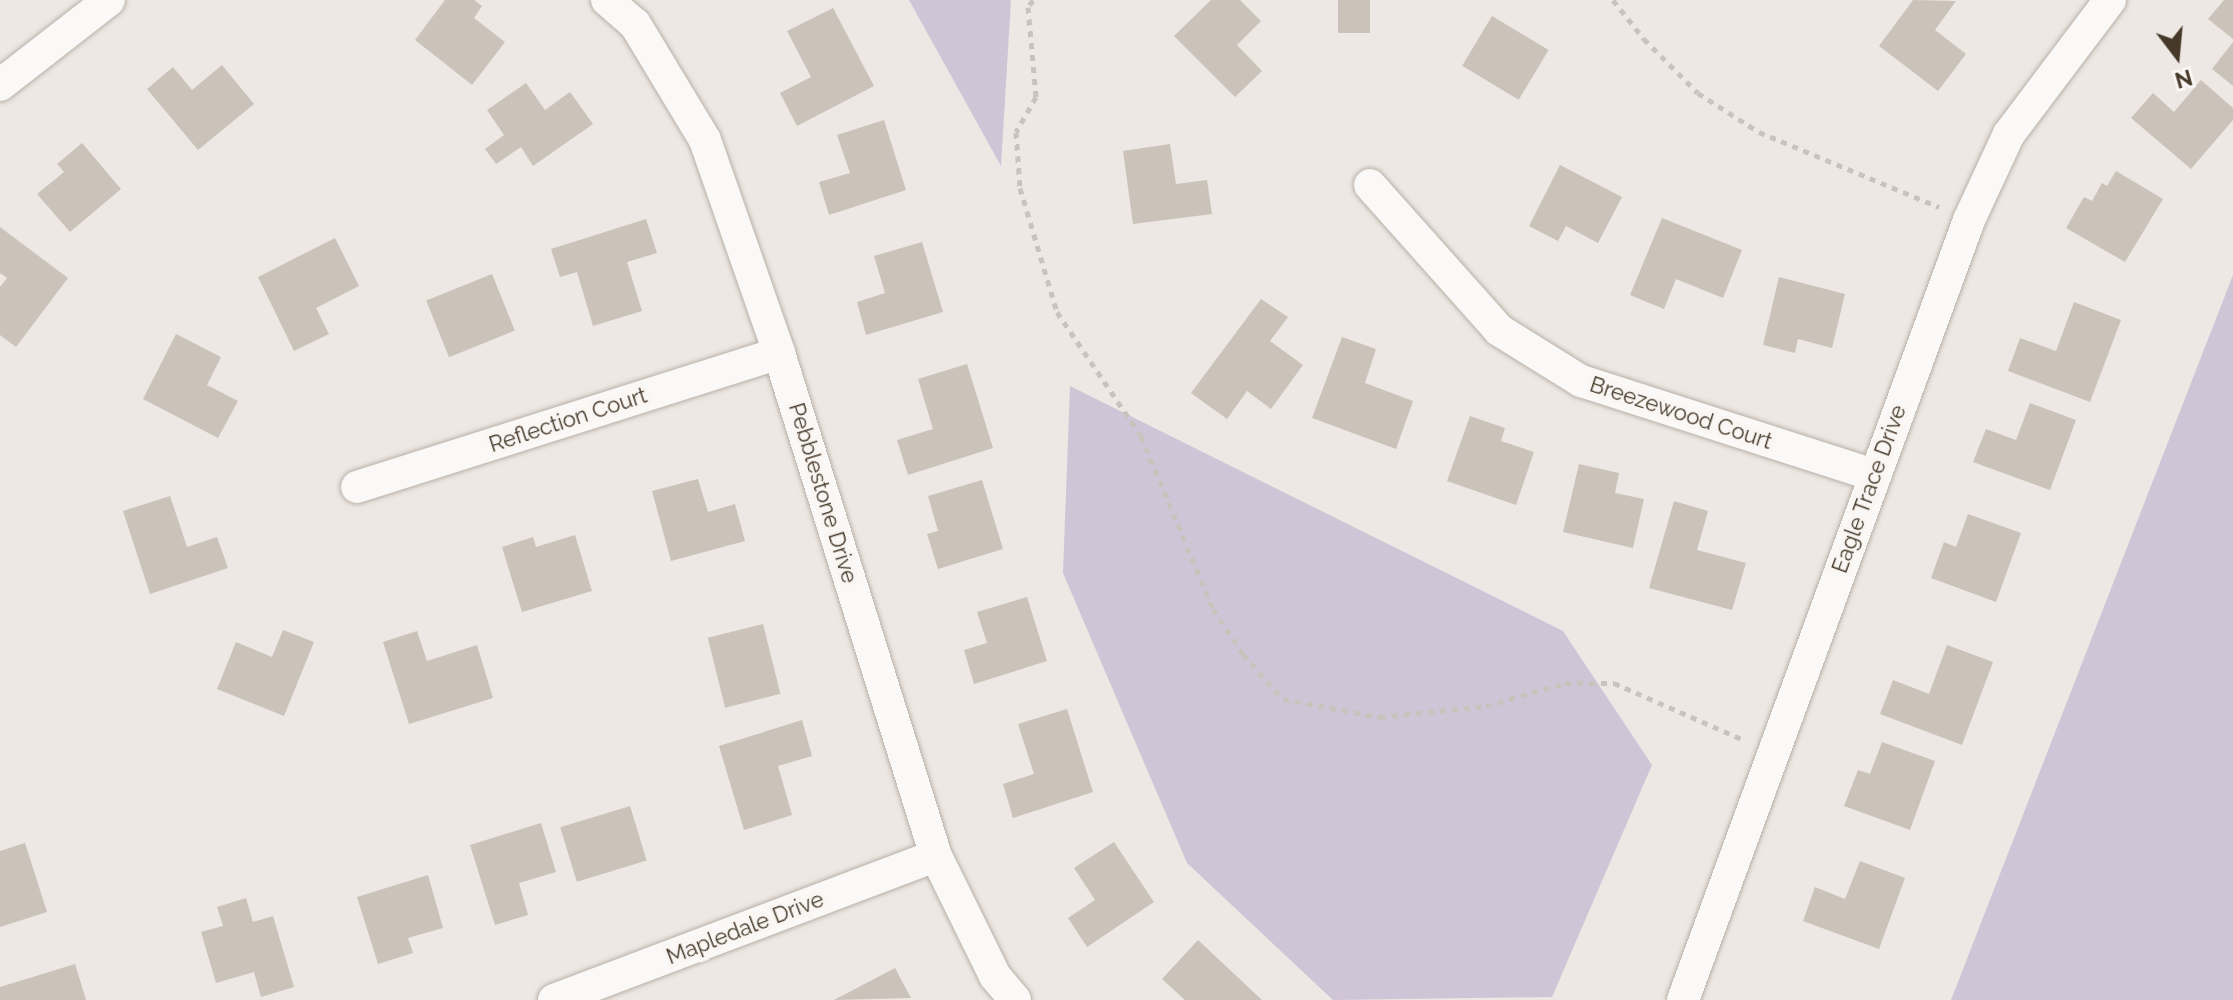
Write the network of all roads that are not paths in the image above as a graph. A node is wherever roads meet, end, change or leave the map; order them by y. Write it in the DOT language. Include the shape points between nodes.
graph roads {
  1 [pos="109,0"];
  2 [pos="607,0"];
  3 [pos="2105,2"];
  4 [pos="0,85"];
  5 [pos="1370,185"];
  6 [pos="779,353"];
  7 [pos="1873,475"];
  8 [pos="357,487"];
  9 [pos="936,856"];
  10 [pos="554,1000"];
  11 [pos="1015,1000"];
  12 [pos="1683,1000"];
  1 -- 4 [label="street"];
  2 -- 6 [label="street, Pebblestone Drive" via="635,24 705,140"];
  3 -- 7 [label="street, Eagle Trace Drive" via="2009,134 1969,220"];
  5 -- 7 [label="street, Breezewood Court" via="1499,330 1581,381"];
  6 -- 8 [label="street, Reflection Court"];
  6 -- 9 [label="street, Pebblestone Drive"];
  7 -- 12 [label="street, Eagle Trace Drive"];
  9 -- 10 [label="street, Mapledale Drive"];
  9 -- 11 [label="street, Pebblestone Drive" via="995,976"];
}
